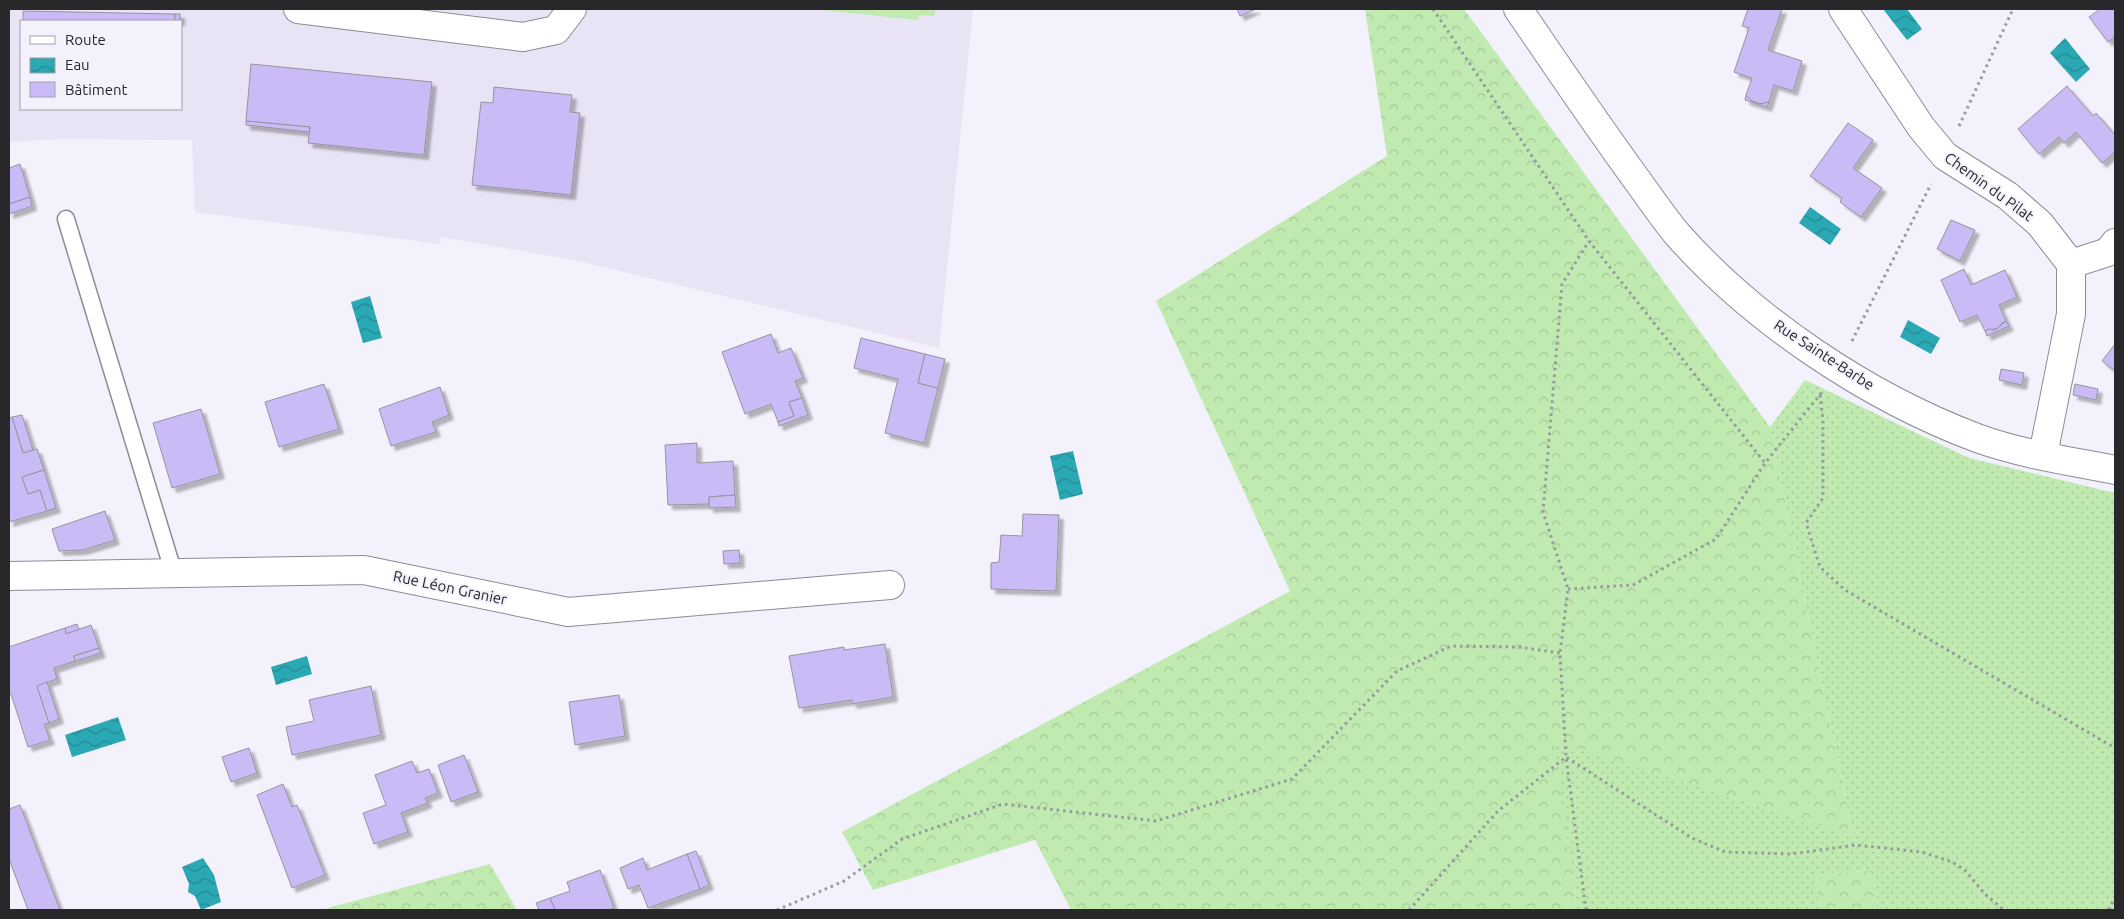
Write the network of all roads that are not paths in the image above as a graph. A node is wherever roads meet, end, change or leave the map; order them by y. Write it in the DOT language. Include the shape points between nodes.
graph roads {
  1 [pos="298,9"];
  2 [pos="572,9"];
  3 [pos="1518,9"];
  4 [pos="1843,9"];
  5 [pos="66,219"];
  6 [pos="2115,243"];
  7 [pos="2071,264"];
  8 [pos="2043,455"];
  9 [pos="2115,470"];
  10 [pos="174,574"];
  11 [pos="9,576"];
  12 [pos="890,585"];
  1 -- 2 [label="street" via="523,37 556,30"];
  3 -- 8 [label="street, Rue Sainte-Barbe" via="1604,135 1677,233 1730,288 1789,336 1906,406 1978,438"];
  4 -- 7 [label="street, Chemin du Pilat" via="1921,127 1945,156 2008,196 2040,224"];
  5 -- 10 [label="lane"];
  6 -- 7 [label="street" via="2108,252"];
  7 -- 8 [label="street" via="2071,314"];
  8 -- 9 [label="street, Rue Sainte-Barbe"];
  10 -- 11 [label="street, Rue Léon Granier"];
  10 -- 12 [label="street, Rue Léon Granier" via="364,570 568,612"];
}
